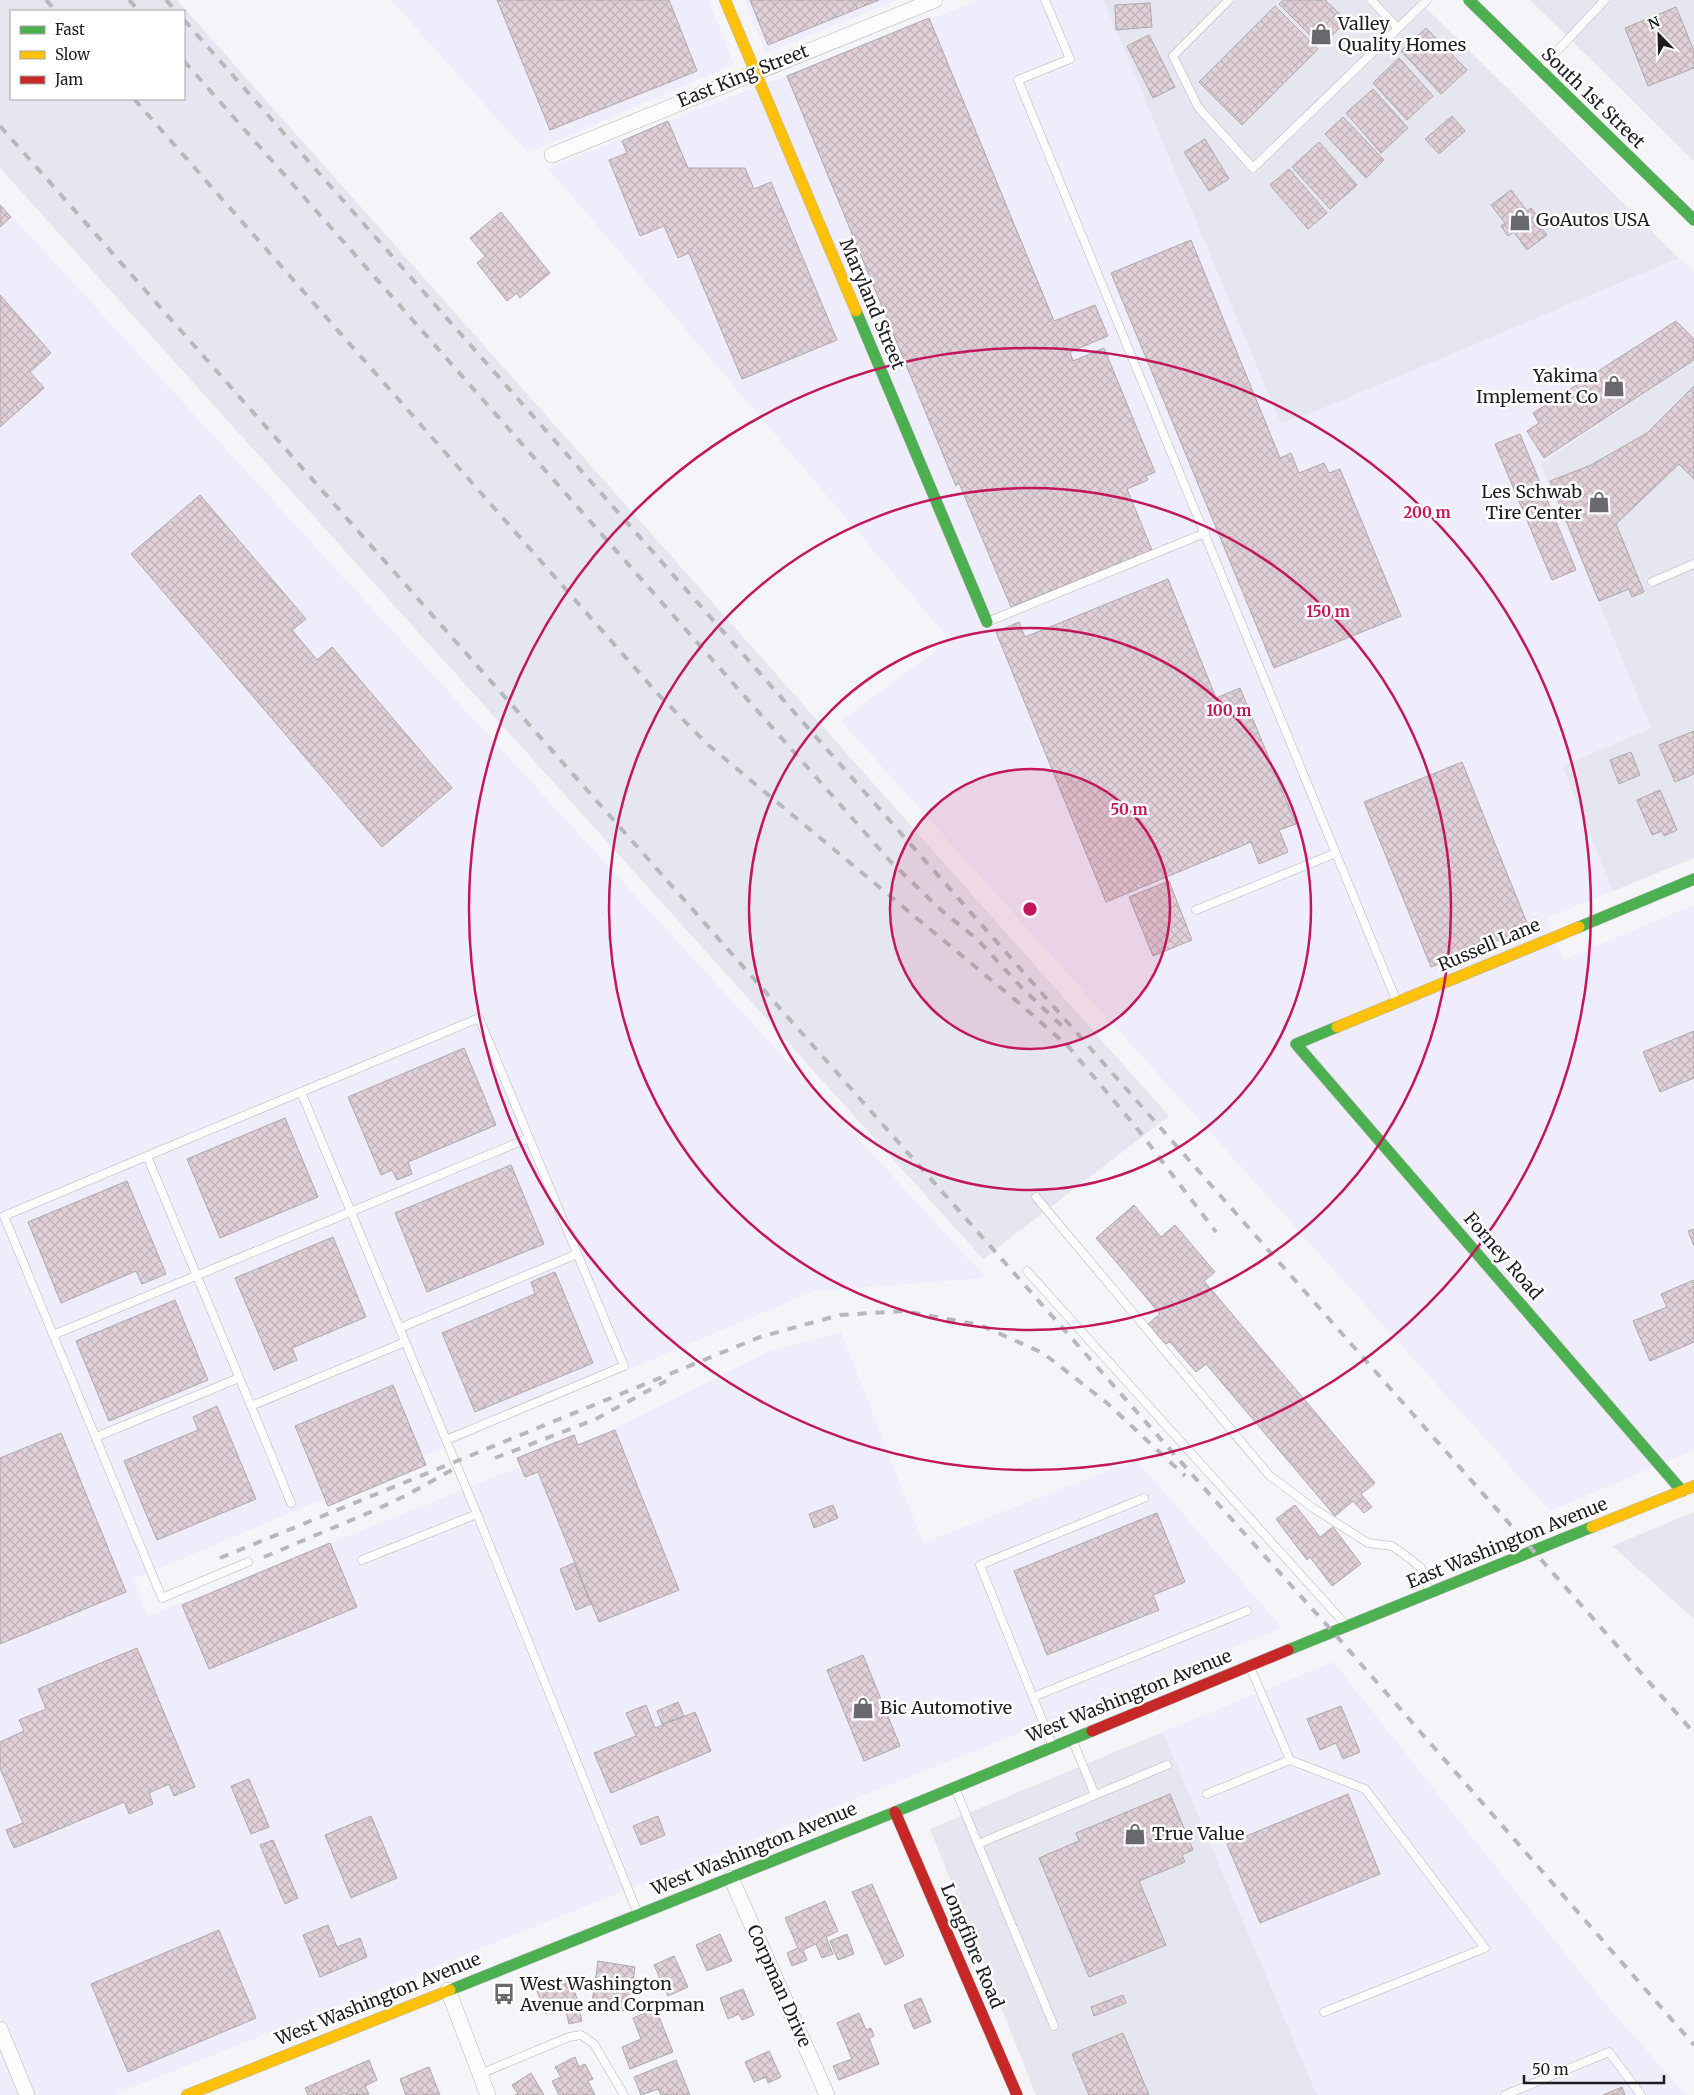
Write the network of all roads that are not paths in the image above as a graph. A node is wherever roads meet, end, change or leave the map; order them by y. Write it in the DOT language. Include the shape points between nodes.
graph roads {
  1 [pos="725,0"];
  2 [pos="935,0"];
  3 [pos="1046,0"];
  4 [pos="1229,0"];
  5 [pos="1371,0"];
  6 [pos="1427,0"];
  7 [pos="1469,0"];
  8 [pos="1605,0"];
  9 [pos="1398,28"];
  10 [pos="1540,70"];
  11 [pos="755,71"];
  12 [pos="552,155"];
  13 [pos="1694,220"];
  14 [pos="1204,533"];
  15 [pos="1694,564"];
  16 [pos="1652,582"];
  17 [pos="987,622"];
  18 [pos="1336,852"];
  19 [pos="1694,879"];
  20 [pos="1196,910"];
  21 [pos="1398,1002"];
  22 [pos="1296,1044"];
  23 [pos="301,1092"];
  24 [pos="529,1138"];
  25 [pos="147,1156"];
  26 [pos="1036,1197"];
  27 [pos="351,1212"];
  28 [pos="577,1254"];
  29 [pos="1027,1271"];
  30 [pos="196,1276"];
  31 [pos="400,1328"];
  32 [pos="53,1335"];
  33 [pos="405,1342"];
  34 [pos="239,1378"];
  35 [pos="250,1406"];
  36 [pos="96,1437"];
  37 [pos="446,1440"];
  38 [pos="1694,1486"];
  39 [pos="1682,1491"];
  40 [pos="1144,1498"];
  41 [pos="291,1503"];
  42 [pos="477,1514"];
  43 [pos="362,1560"];
  44 [pos="248,1562"];
  45 [pos="1430,1593"];
  46 [pos="1247,1611"];
  47 [pos="1347,1626"];
  48 [pos="1333,1632"];
  49 [pos="1249,1666"];
  50 [pos="1033,1697"];
  51 [pos="1072,1739"];
  52 [pos="1053,1746"];
  53 [pos="1290,1760"];
  54 [pos="1167,1765"];
  55 [pos="954,1787"];
  56 [pos="1208,1794"];
  57 [pos="1095,1795"];
  58 [pos="895,1812"];
  59 [pos="978,1844"];
  60 [pos="731,1878"];
  61 [pos="638,1914"];
  62 [pos="448,1990"];
  63 [pos="1324,2012"];
  64 [pos="1054,2026"];
  65 [pos="0,2030"];
  66 [pos="480,2074"];
  67 [pos="27,2095"];
  68 [pos="187,2095"];
  69 [pos="488,2095"];
  70 [pos="624,2095"];
  71 [pos="826,2095"];
  72 [pos="1016,2095"];
  73 [pos="1505,2095"];
  74 [pos="1641,2095"];
  1 -- 11 [label="street, Maryland Street"];
  2 -- 11 [label="street, East King Street"];
  3 -- 14 [label="lane" via="1070,59 1018,80"];
  4 -- 9 [label="lane" via="1173,56 1198,107 1253,168"];
  5 -- 9 [label="lane"];
  6 -- 9 [label="lane"];
  7 -- 10 [label="street, South 1st Street"];
  8 -- 10 [label="lane"];
  10 -- 13 [label="street, South 1st Street"];
  11 -- 12 [label="street, East King Street"];
  11 -- 17 [label="street, Maryland Street"];
  14 -- 17 [label="lane"];
  14 -- 18 [label="lane"];
  15 -- 16 [label="lane"];
  18 -- 20 [label="lane"];
  18 -- 21 [label="lane"];
  19 -- 21 [label="street, Russell Lane"];
  21 -- 22 [label="street, Russell Lane"];
  22 -- 39 [label="street, Forney Road"];
  23 -- 24 [label="lane" via="479,1018"];
  23 -- 25 [label="lane"];
  23 -- 27 [label="lane"];
  24 -- 27 [label="lane"];
  24 -- 28 [label="lane"];
  25 -- 30 [label="lane"];
  25 -- 32 [label="lane" via="4,1216"];
  26 -- 45 [label="lane" via="1269,1475 1368,1543 1392,1546 1410,1558 1421,1568"];
  27 -- 30 [label="lane"];
  27 -- 31 [label="lane"];
  28 -- 31 [label="lane"];
  28 -- 37 [label="lane" via="624,1366"];
  29 -- 47 [label="lane"];
  30 -- 32 [label="lane"];
  30 -- 34 [label="lane"];
  31 -- 33 [label="lane"];
  32 -- 36 [label="lane"];
  33 -- 35 [label="lane"];
  33 -- 37 [label="lane"];
  34 -- 35 [label="lane"];
  34 -- 36 [label="lane"];
  35 -- 41 [label="lane"];
  36 -- 44 [label="lane" via="162,1598"];
  37 -- 42 [label="lane"];
  38 -- 39 [label="street, East Washington Avenue"];
  39 -- 45 [label="street, East Washington Avenue"];
  40 -- 50 [label="lane" via="980,1565"];
  42 -- 43 [label="lane"];
  42 -- 61 [label="lane"];
  45 -- 47 [label="street, East Washington Avenue"];
  46 -- 50 [label="lane"];
  47 -- 48 [label="street, East Washington Avenue"];
  48 -- 49 [label="street, West Washington Avenue"];
  49 -- 51 [label="street, West Washington Avenue"];
  49 -- 53 [label="lane"];
  50 -- 52 [label="lane"];
  51 -- 52 [label="street, West Washington Avenue"];
  51 -- 57 [label="lane"];
  52 -- 55 [label="street, West Washington Avenue"];
  53 -- 56 [label="lane"];
  53 -- 63 [label="lane" via="1365,1789 1485,1948"];
  54 -- 57 [label="lane"];
  55 -- 58 [label="street, West Washington Avenue"];
  55 -- 59 [label="lane"];
  57 -- 59 [label="lane"];
  58 -- 60 [label="street, West Washington Avenue"];
  58 -- 72 [label="street, Longfibre Road"];
  59 -- 64 [label="lane"];
  60 -- 61 [label="street, West Washington Avenue"];
  60 -- 71 [label="street, Corpman Drive"];
  61 -- 62 [label="street, West Washington Avenue"];
  62 -- 66 [label="street"];
  62 -- 68 [label="street, West Washington Avenue"];
  65 -- 67 [label="street"];
  66 -- 69 [label="street"];
  66 -- 70 [label="lane" via="568,2037 581,2035 594,2044"];
  73 -- 74 [label="lane" via="1609,2052"];
}
